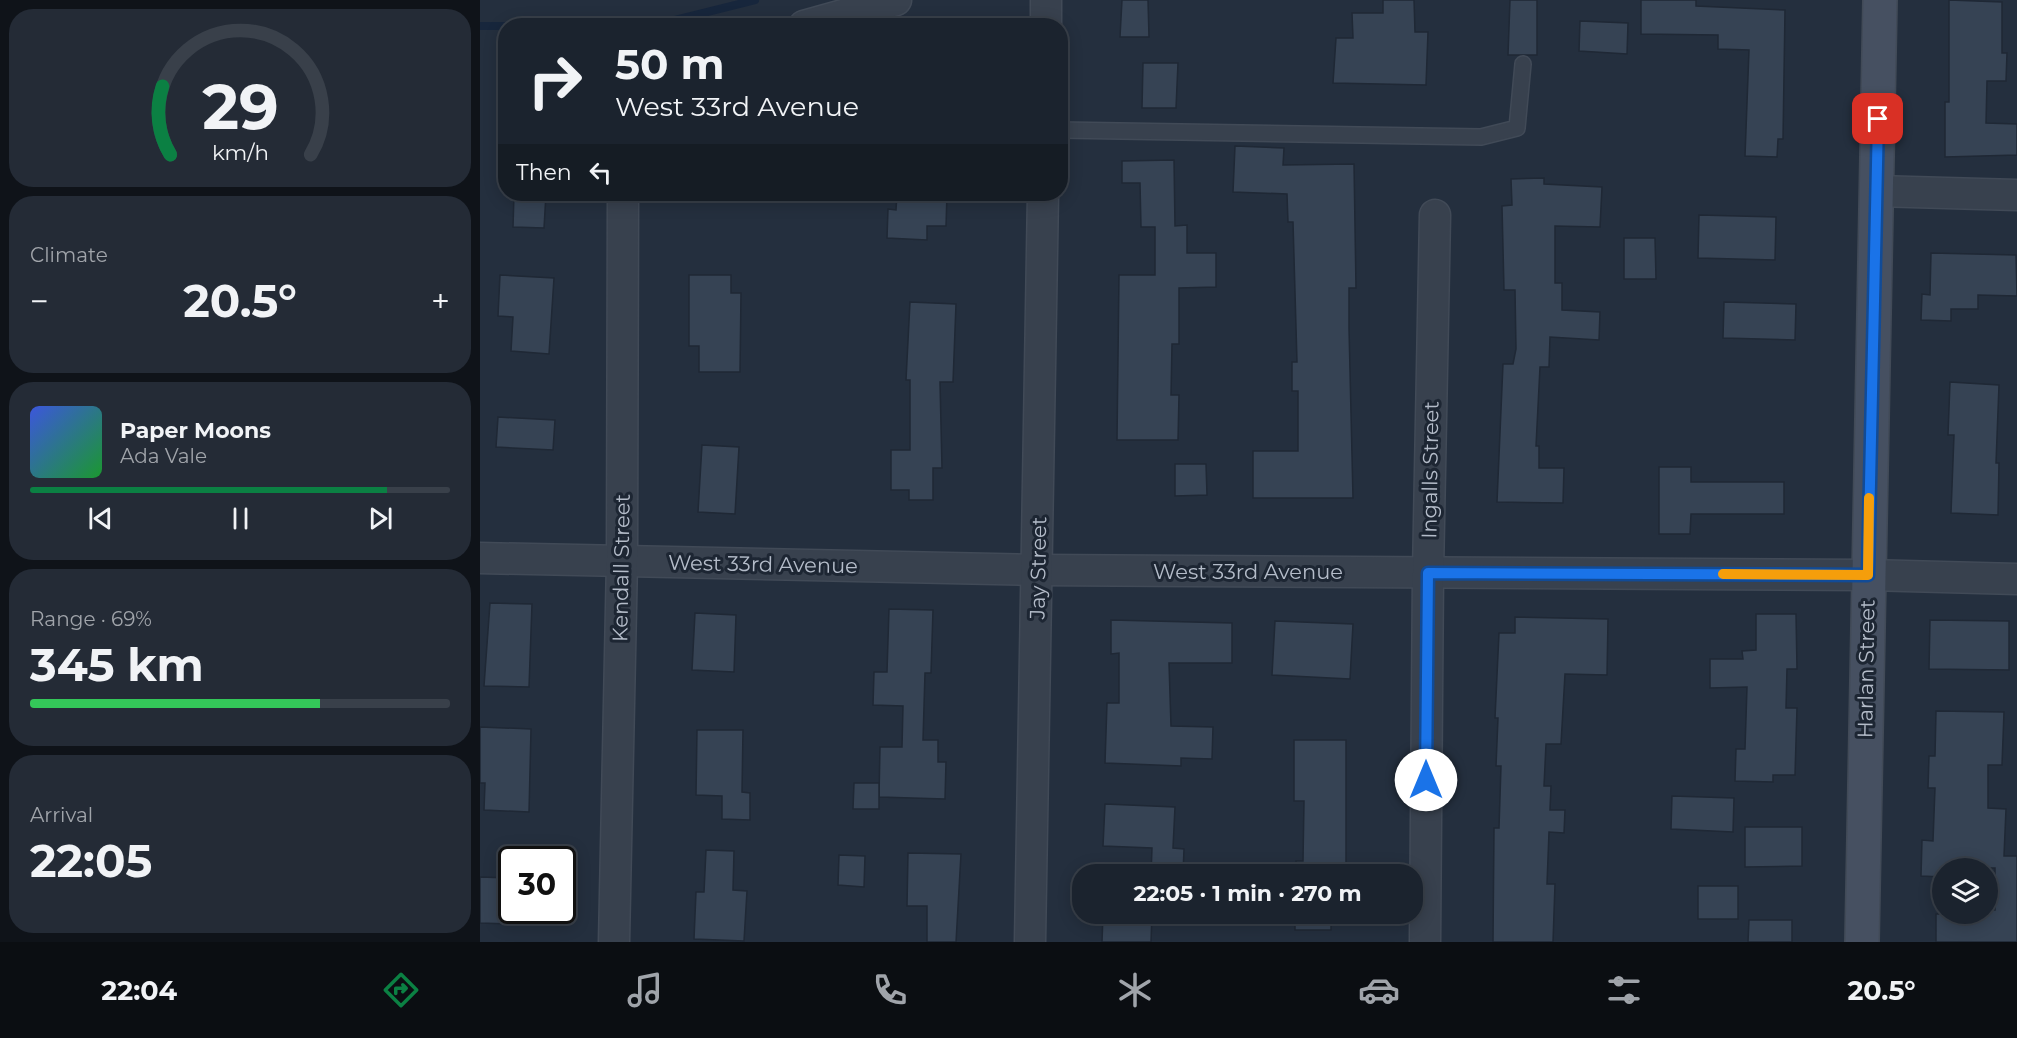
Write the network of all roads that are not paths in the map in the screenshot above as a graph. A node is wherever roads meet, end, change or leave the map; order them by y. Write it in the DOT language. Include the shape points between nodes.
graph roads {
  1 [pos="896,0"];
  2 [pos="1046,0"];
  3 [pos="1880,0"];
  4 [pos="832,18"];
  5 [pos="1046,18"];
  6 [pos="1523,64"];
  7 [pos="1068,130"];
  8 [pos="1876,191"];
  9 [pos="2017,195"];
  10 [pos="623,201"];
  11 [pos="1043,201"];
  12 [pos="1435,215"];
  13 [pos="480,558"];
  14 [pos="622,560"];
  15 [pos="1038,570"];
  16 [pos="1428,573"];
  17 [pos="1868,575"];
  18 [pos="2017,579"];
  19 [pos="614,942"];
  20 [pos="1030,942"];
  21 [pos="1425,942"];
  22 [pos="1862,942"];
  1 -- 4 [label="street"];
  2 -- 5 [label="street"];
  3 -- 8 [label="street, Harlan Street"];
  6 -- 7 [label="lane" via="1516,128 1481,137"];
  8 -- 9 [label="street"];
  8 -- 17 [label="street, Harlan Street"];
  10 -- 14 [label="street, Kendall Street"];
  11 -- 15 [label="street, Jay Street"];
  12 -- 16 [label="street, Ingalls Street"];
  13 -- 14 [label="street, West 33rd Avenue"];
  14 -- 15 [label="street, West 33rd Avenue"];
  14 -- 19 [label="street, Kendall Street"];
  15 -- 16 [label="street, West 33rd Avenue"];
  15 -- 20 [label="street, Jay Street"];
  16 -- 17 [label="street, West 33rd Avenue"];
  16 -- 21 [label="street, Ingalls Street"];
  17 -- 18 [label="street, West 33rd Avenue"];
  17 -- 22 [label="street, Harlan Street"];
}
